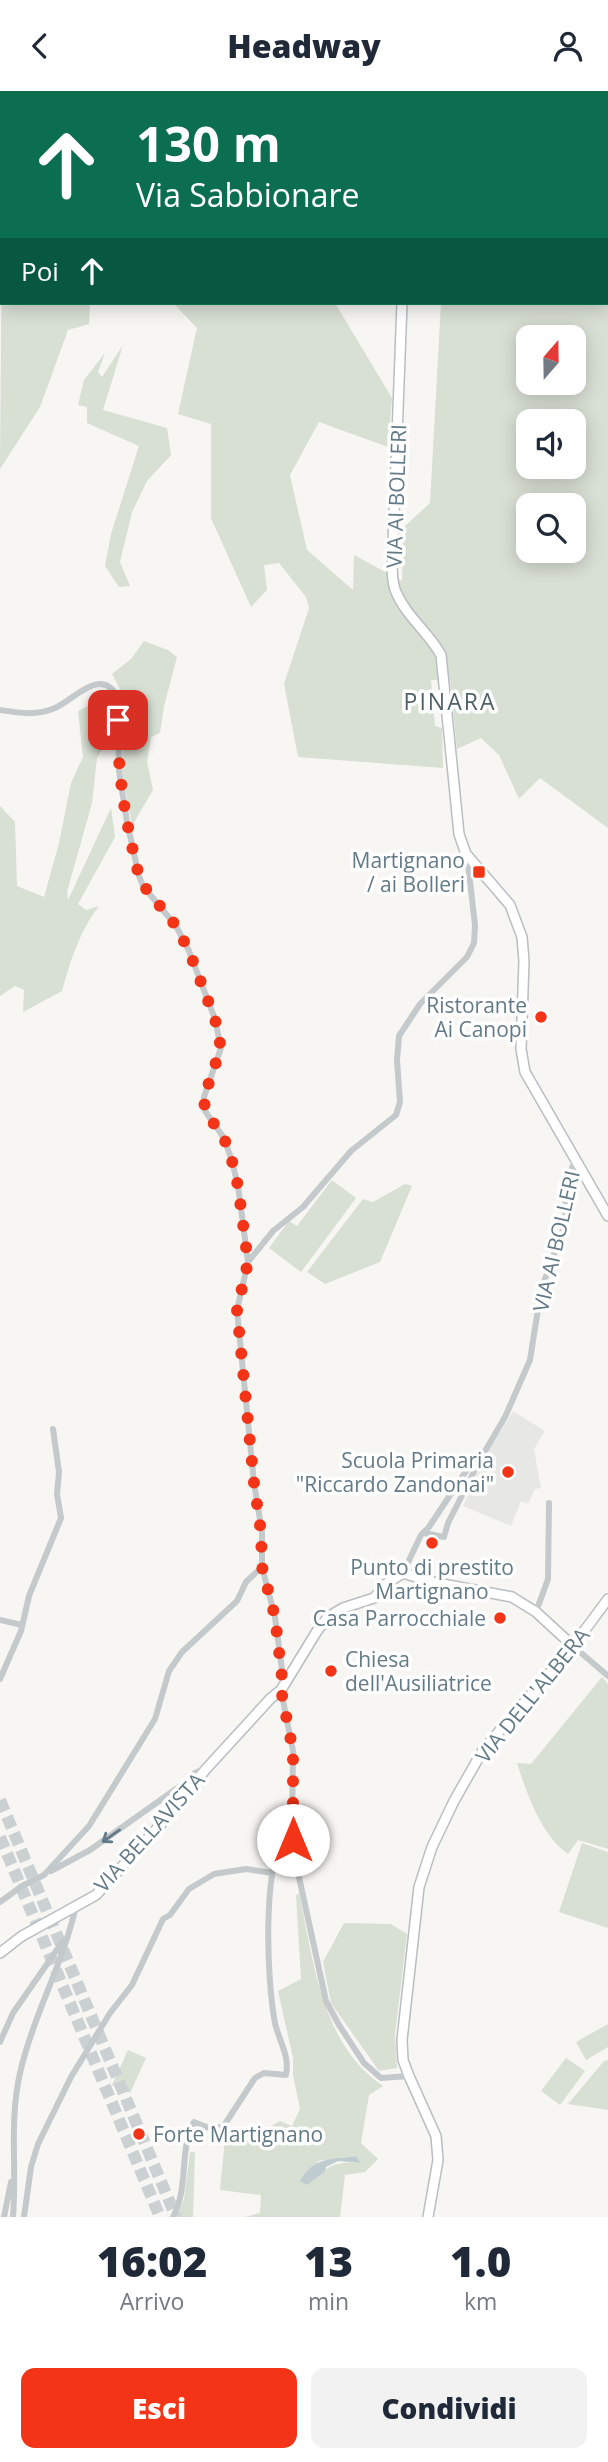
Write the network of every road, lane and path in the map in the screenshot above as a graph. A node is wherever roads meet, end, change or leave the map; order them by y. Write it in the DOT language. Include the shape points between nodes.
graph roads {
  1 [pos="402,305"];
  2 [pos="0,710"];
  3 [pos="466,854"];
  4 [pos="576,1161"];
  5 [pos="608,1216"];
  6 [pos="248,1262"];
  7 [pos="53,1429"];
  8 [pos="480,1459"];
  9 [pos="549,1503"];
  10 [pos="425,1533"];
  11 [pos="262,1567"];
  12 [pos="403,1573"];
  13 [pos="608,1599"];
  14 [pos="536,1612"];
  15 [pos="0,1620"];
  16 [pos="22,1625"];
  17 [pos="573,1646"];
  18 [pos="608,1676"];
  19 [pos="0,1679"];
  20 [pos="281,1690"];
  21 [pos="206,1769"];
  22 [pos="292,1823"];
  23 [pos="272,1873"];
  24 [pos="44,1875"];
  25 [pos="0,1902"];
  26 [pos="76,1906"];
  27 [pos="70,1931"];
  28 [pos="0,1953"];
  29 [pos="0,2042"];
  30 [pos="409,2076"];
  31 [pos="13,2169"];
  32 [pos="4,2217"];
  33 [pos="13,2217"];
  34 [pos="24,2217"];
  35 [pos="173,2217"];
  36 [pos="429,2217"];
  1 -- 3 [label="street, VIA AI BOLLERI" via="393,578 396,592 441,655 459,834"];
  2 -- 6 [label="street" via="36,713 54,709 92,685 114,690 119,771 139,876 176,926 215,1019 221,1048 204,1097 205,1111 224,1138 232,1161"];
  3 -- 4 [label="street, VIA AI BOLLERI" via="510,905 517,921 524,961 520,1049 525,1072"];
  3 -- 6 [label="street" via="474,943 467,957 420,1004 399,1036 400,1102 396,1115 351,1151"];
  4 -- 5 [label="street"];
  4 -- 8 [label="street, VIA AI BOLLERI" via="566,1182 565,1224 541,1290 530,1360"];
  6 -- 11 [label="street" via="237,1310"];
  7 -- 16 [label="street" via="61,1518"];
  8 -- 10 [label="street" via="468,1468"];
  8 -- 10 [label="street" via="444,1537"];
  9 -- 14 [label="street" via="548,1579"];
  10 -- 12 [label="street"];
  11 -- 20 [label="street" via="275,1617"];
  11 -- 24 [label="street" via="237,1601 182,1652 169,1671 155,1719 109,1795 89,1826"];
  12 -- 14 [label="street" via="512,1597"];
  12 -- 20 [label="street, VIA BELLAVISTA" via="374,1598 328,1617"];
  13 -- 17 [label="street, VIA DELL'ALBERA"];
  14 -- 17 [label="street"];
  15 -- 16 [label="street"];
  16 -- 19 [label="street"];
  17 -- 18 [label="street"];
  17 -- 30 [label="street, VIA DELL'ALBERA" via="483,1750 432,1847 419,1887 405,2000 403,2060"];
  20 -- 21 [label="street, VIA BELLAVISTA"];
  20 -- 22 [label="street" via="293,1751"];
  21 -- 24 [label="street, one-way" via="90,1850"];
  21 -- 26 [label="street, VIA BELLAVISTA" via="96,1895"];
  22 -- 23 [label="street" via="284,1830"];
  22 -- 30 [label="street" via="297,1868 327,2001 364,2063 381,2078"];
  23 -- 34 [label="street" via="246,1869 214,1874 189,1889 163,1919 132,1985 71,2077 38,2144"];
  23 -- 35 [label="street" via="268,1918 271,1989 275,2025 288,2065 286,2075 264,2073 255,2078 223,2127 194,2122"];
  24 -- 25 [label="street"];
  26 -- 27 [label="street"];
  26 -- 28 [label="street, VIA BELLAVISTA"];
  27 -- 29 [label="street" via="13,2013"];
  27 -- 31 [label="street" via="20,2071 14,2105"];
  30 -- 36 [label="street, VIA DELL'ALBERA" via="436,2136 438,2159"];
  31 -- 32 [label="street"];
  31 -- 33 [label="street"];
}
